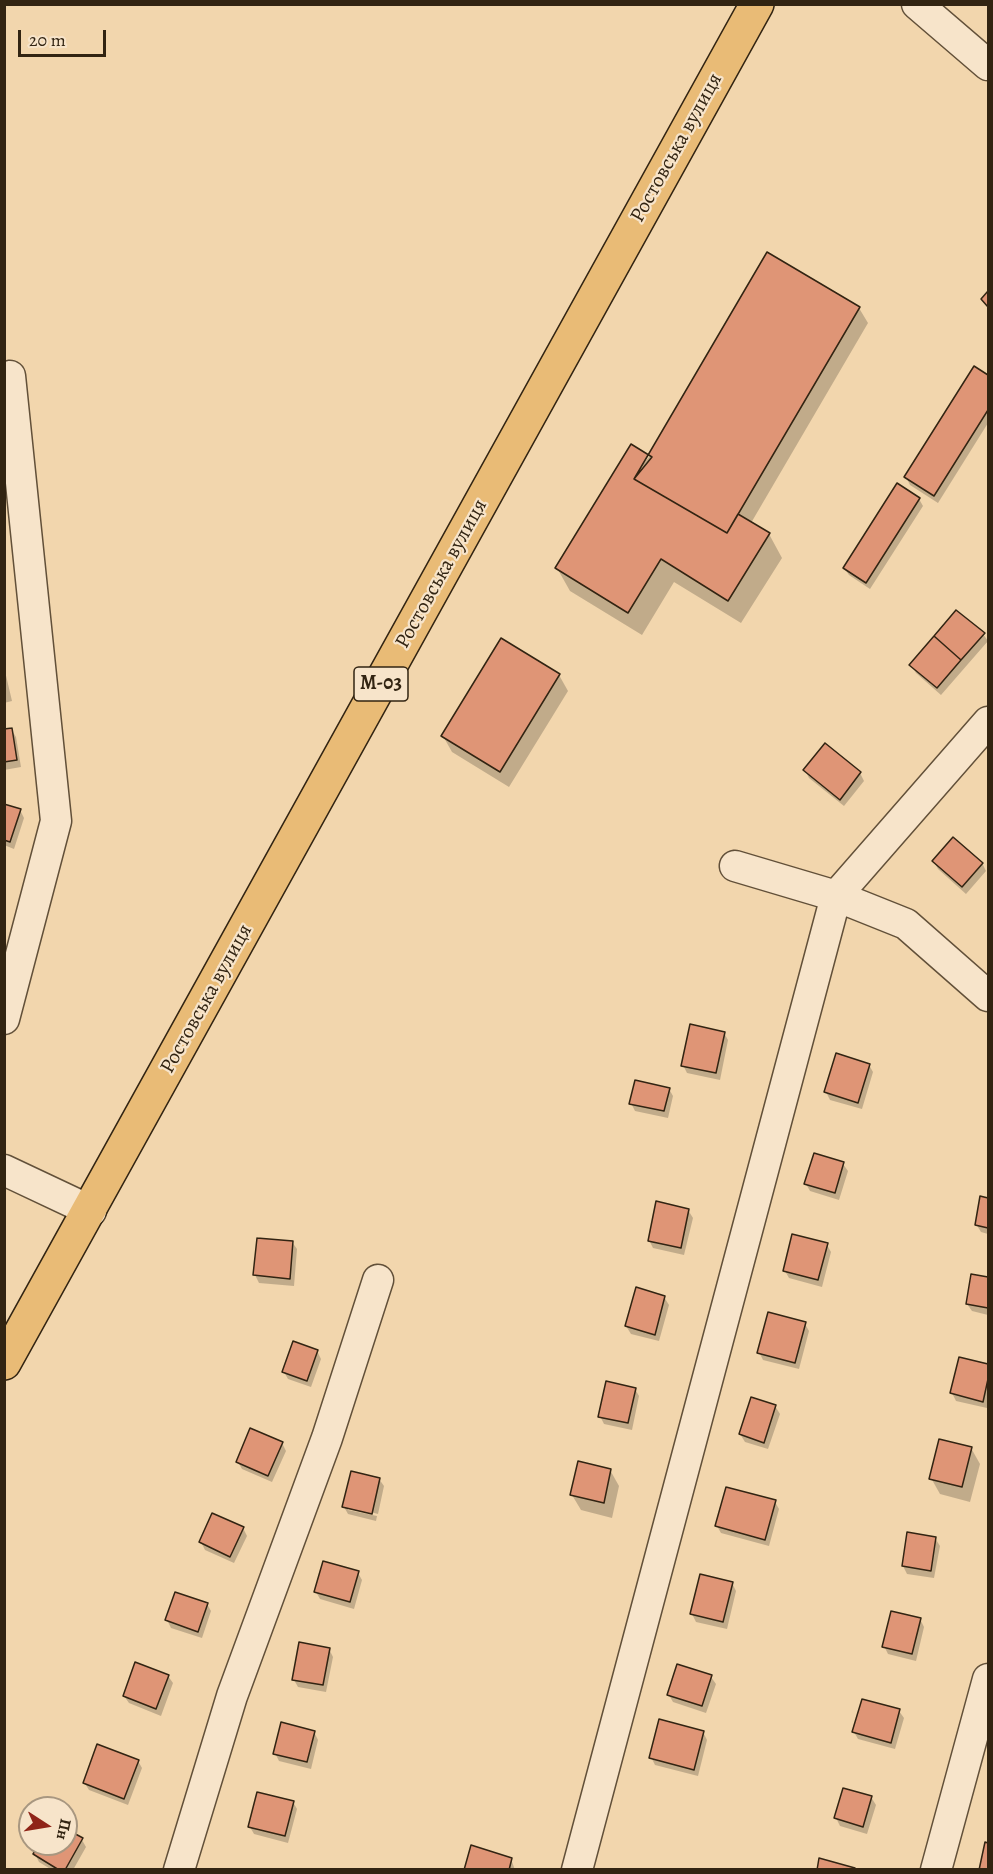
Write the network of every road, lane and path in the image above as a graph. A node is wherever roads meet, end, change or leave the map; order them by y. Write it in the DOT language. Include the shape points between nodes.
graph roads {
  1 [pos="757,4"];
  2 [pos="917,4"];
  3 [pos="988,65"];
  4 [pos="10,376"];
  5 [pos="988,722"];
  6 [pos="735,866"];
  7 [pos="836,896"];
  8 [pos="988,996"];
  9 [pos="4,1019"];
  10 [pos="4,1170"];
  11 [pos="91,1211"];
  12 [pos="378,1280"];
  13 [pos="4,1363"];
  14 [pos="988,1679"];
  15 [pos="179,1869"];
  16 [pos="578,1869"];
  17 [pos="936,1869"];
  1 -- 11 [label="highway, Ростовська вулиця / М-03"];
  2 -- 3 [label="street"];
  4 -- 9 [label="street" via="56,821"];
  5 -- 7 [label="street"];
  6 -- 7 [label="street"];
  7 -- 8 [label="street" via="906,924"];
  7 -- 16 [label="street"];
  10 -- 11 [label="street"];
  11 -- 13 [label="highway, Ростовська вулиця / М-03"];
  12 -- 15 [label="street" via="327,1438 232,1696"];
  14 -- 17 [label="street"];
}
